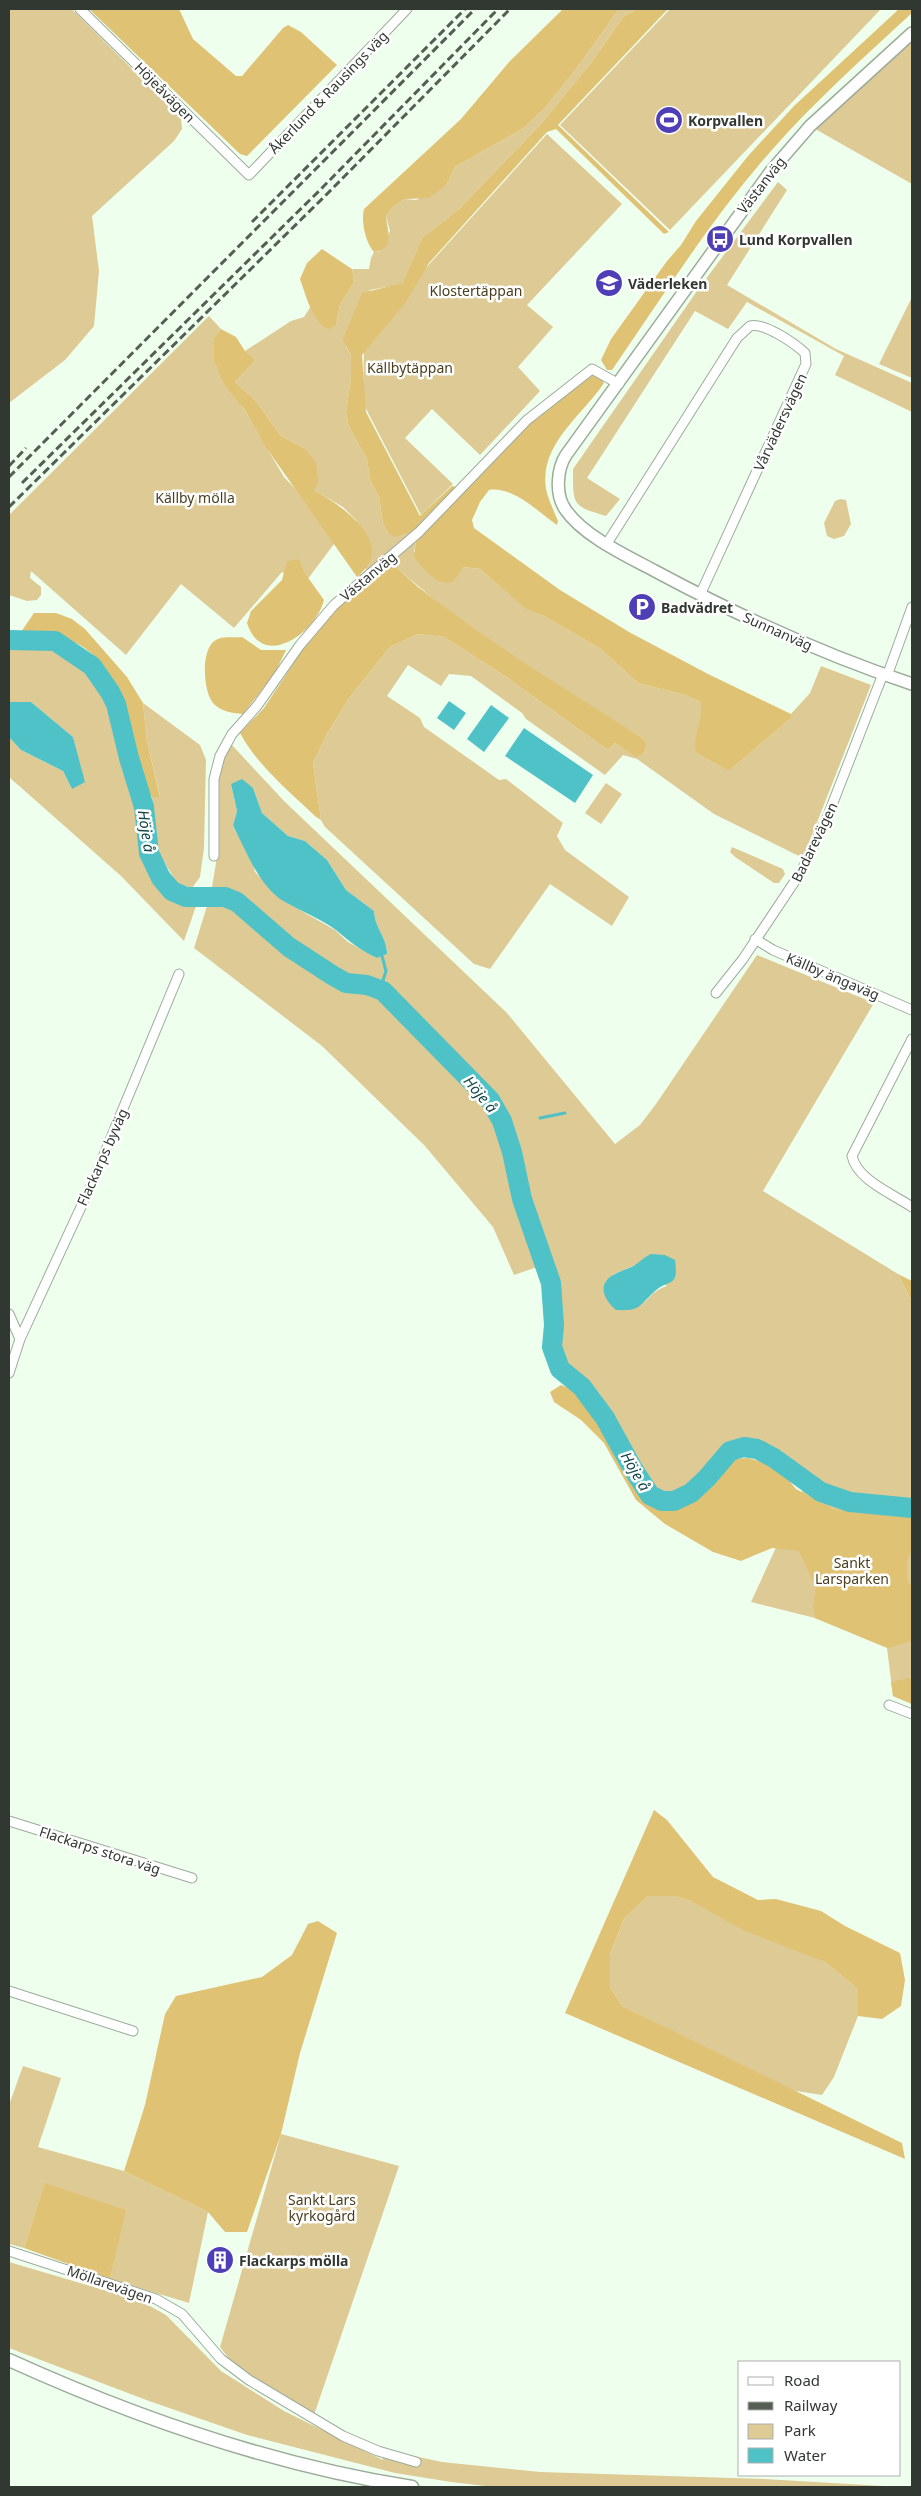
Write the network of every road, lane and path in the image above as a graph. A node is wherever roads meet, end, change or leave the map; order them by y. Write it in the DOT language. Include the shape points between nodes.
graph roads {
  1 [pos="80,9"];
  2 [pos="407,9"];
  3 [pos="912,34"];
  4 [pos="249,175"];
  5 [pos="618,384"];
  6 [pos="560,493"];
  7 [pos="606,544"];
  8 [pos="700,595"];
  9 [pos="912,607"];
  10 [pos="885,675"];
  11 [pos="912,684"];
  12 [pos="214,856"];
  13 [pos="755,939"];
  14 [pos="180,974"];
  15 [pos="716,993"];
  16 [pos="912,1010"];
  17 [pos="912,1039"];
  18 [pos="912,1207"];
  19 [pos="9,1314"];
  20 [pos="20,1338"];
  21 [pos="9,1374"];
  22 [pos="889,1705"];
  23 [pos="912,1714"];
  24 [pos="9,1821"];
  25 [pos="192,1878"];
  26 [pos="9,1992"];
  27 [pos="133,2031"];
  28 [pos="9,2251"];
  29 [pos="9,2360"];
  30 [pos="416,2462"];
  31 [pos="412,2487"];
  1 -- 4 [label="street, Höjeåvägen"];
  2 -- 4 [label="street, Åkerlund & Rausings väg"];
  3 -- 5 [label="street, Västanväg" via="810,126 771,171"];
  5 -- 6 [label="street, Västanväg" via="563,460 559,472"];
  5 -- 12 [label="street, Västanväg" via="592,369 543,406 420,532 327,613 224,747 215,768"];
  6 -- 7 [label="street, Sunnanväg" via="565,509"];
  7 -- 8 [label="street, Sunnanväg"];
  7 -- 8 [label="street, Vårvädersvägen" via="737,338 750,326 763,326 802,351 807,358 806,364"];
  8 -- 10 [label="street, Sunnanväg"];
  9 -- 10 [label="street, Badarevägen"];
  10 -- 11 [label="street, Sunnanväg"];
  10 -- 13 [label="street, Badarevägen" via="828,818 801,872"];
  13 -- 15 [label="street, Badarevägen"];
  13 -- 16 [label="street, Källby ängaväg" via="773,950"];
  14 -- 20 [label="street, Flackarps byväg" via="93,1181"];
  17 -- 18 [label="street" via="852,1156 862,1175"];
  19 -- 20 [label="street"];
  20 -- 21 [label="street, Flackarps byväg"];
  22 -- 23 [label="street"];
  24 -- 25 [label="street, Flackarps stora väg"];
  26 -- 27 [label="street"];
  28 -- 30 [label="street, Möllarevägen" via="156,2299 182,2314 221,2359 248,2380 343,2436"];
  29 -- 31 [label="main road" via="131,2412 210,2438 313,2467"];
}
